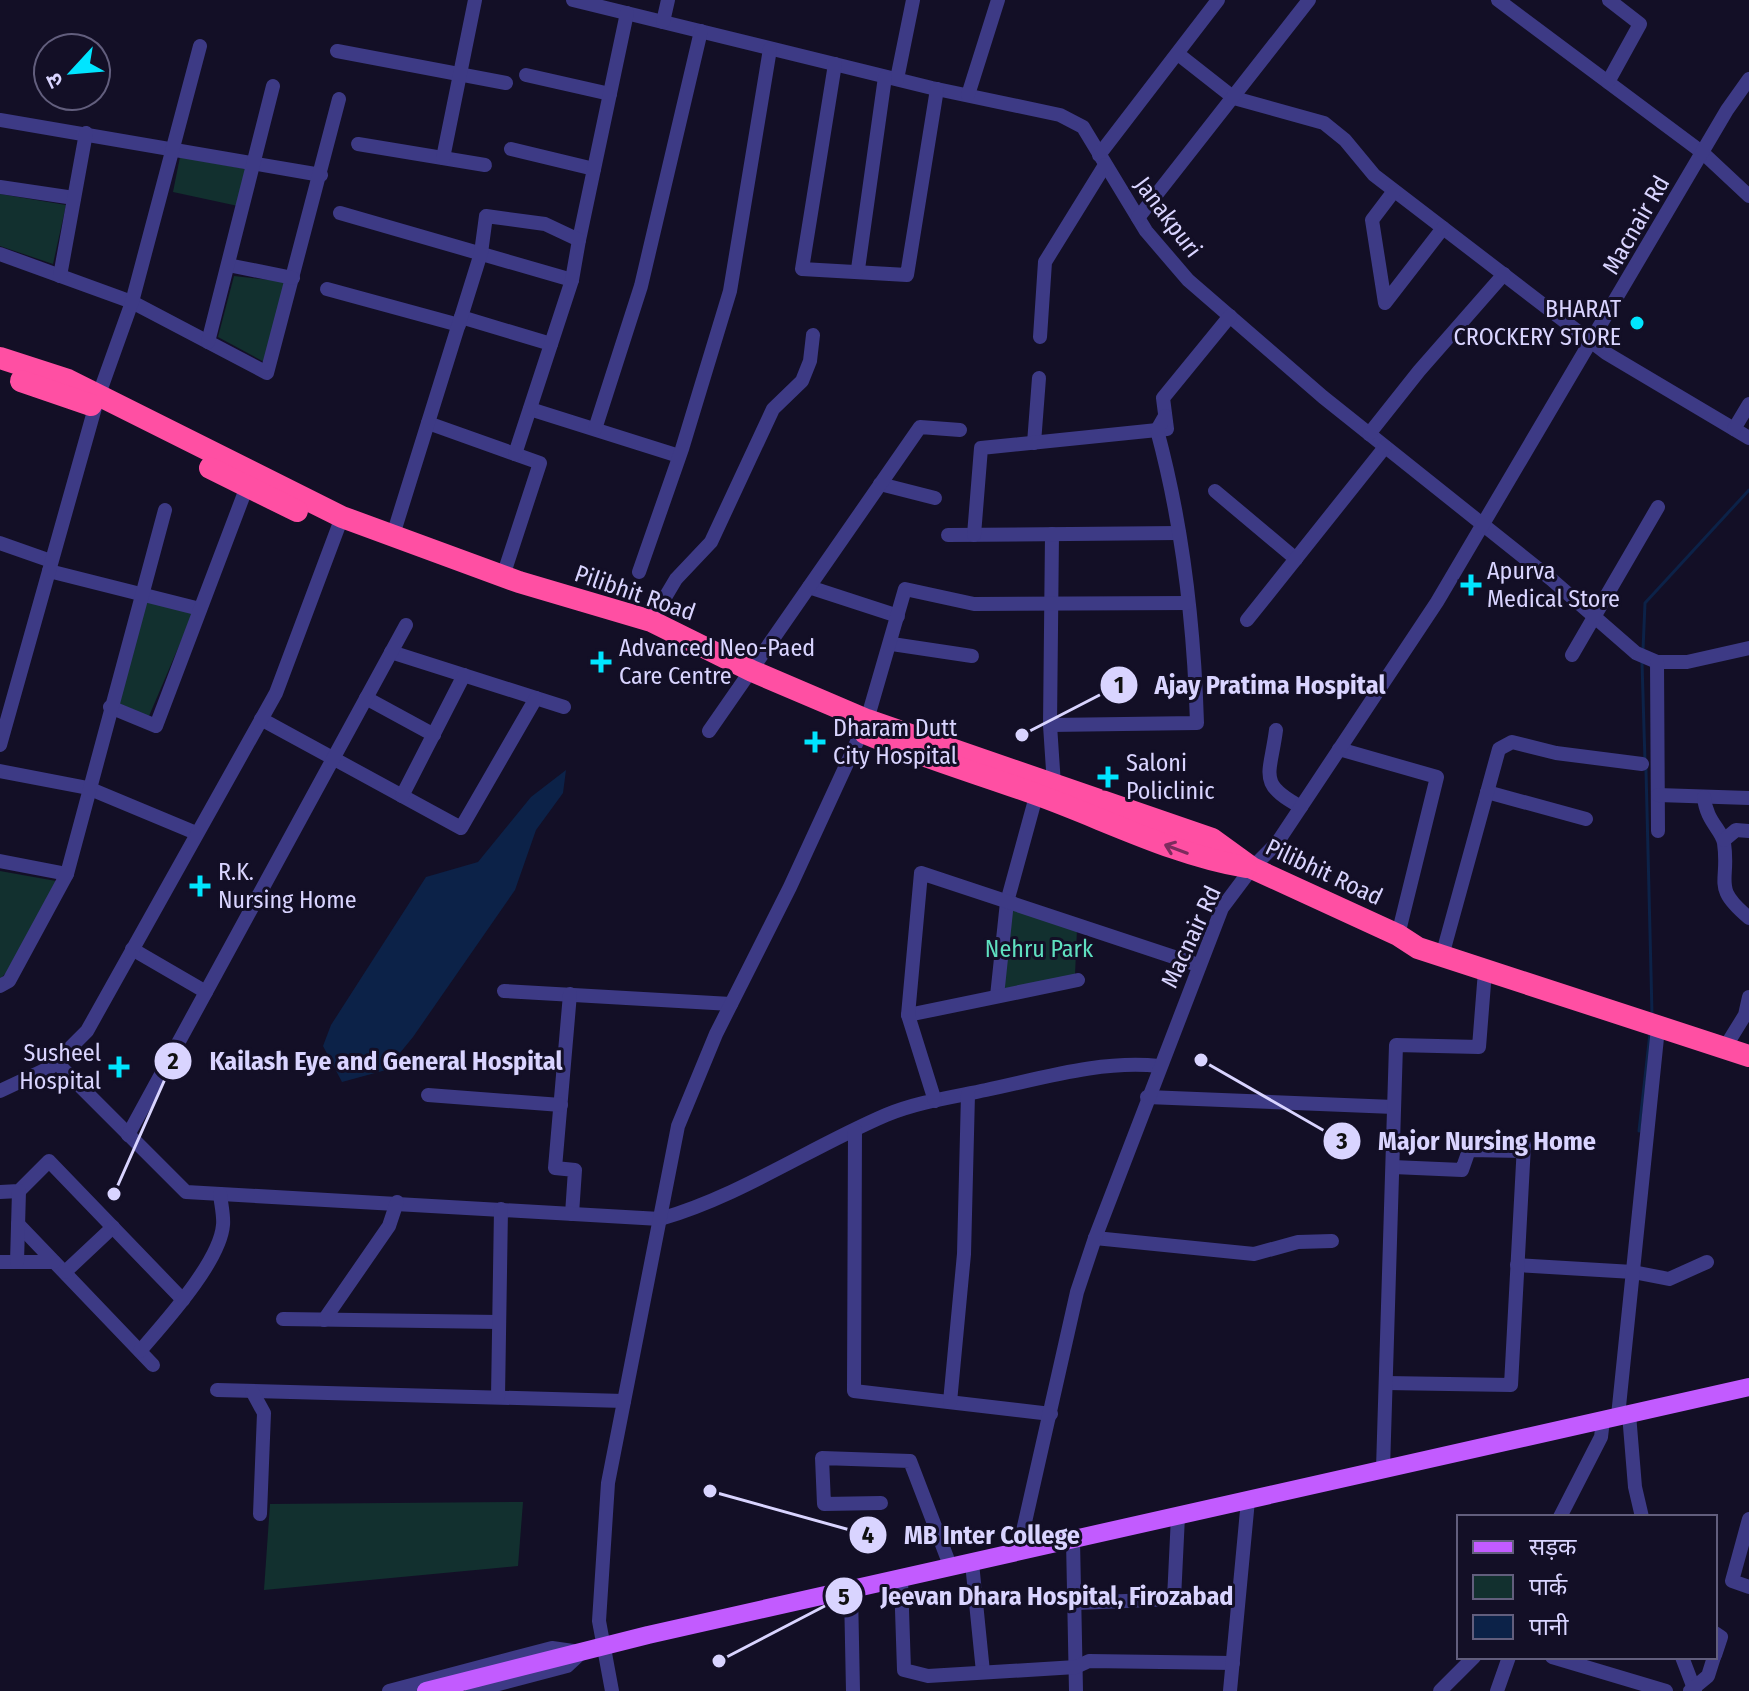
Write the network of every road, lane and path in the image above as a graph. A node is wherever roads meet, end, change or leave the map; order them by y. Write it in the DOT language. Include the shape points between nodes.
graph roads {
  1 [pos="475,0"];
  2 [pos="573,0"];
  3 [pos="668,0"];
  4 [pos="913,0"];
  5 [pos="998,0"];
  6 [pos="1218,0"];
  7 [pos="1309,0"];
  8 [pos="1498,0"];
  9 [pos="1609,0"];
  10 [pos="627,13"];
  11 [pos="663,22"];
  12 [pos="701,31"];
  13 [pos="200,46"];
  14 [pos="770,49"];
  15 [pos="337,51"];
  16 [pos="1178,54"];
  17 [pos="835,64"];
  18 [pos="460,75"];
  19 [pos="526,75"];
  20 [pos="891,78"];
  21 [pos="1749,79"];
  22 [pos="1608,82"];
  23 [pos="506,83"];
  24 [pos="273,86"];
  25 [pos="937,89"];
  26 [pos="610,94"];
  27 [pos="968,95"];
  28 [pos="1234,98"];
  29 [pos="339,99"];
  30 [pos="0,120"];
  31 [pos="86,133"];
  32 [pos="358,144"];
  33 [pos="173,147"];
  34 [pos="511,149"];
  35 [pos="1703,153"];
  36 [pos="443,158"];
  37 [pos="1102,160"];
  38 [pos="253,162"];
  39 [pos="485,165"];
  40 [pos="594,169"];
  41 [pos="321,175"];
  42 [pos="0,187"];
  43 [pos="1394,191"];
  44 [pos="1749,196"];
  45 [pos="74,198"];
  46 [pos="340,213"];
  47 [pos="1138,218"];
  48 [pos="1443,228"];
  49 [pos="579,240"];
  50 [pos="481,253"];
  51 [pos="0,254"];
  52 [pos="228,265"];
  53 [pos="858,269"];
  54 [pos="1504,274"];
  55 [pos="60,276"];
  56 [pos="293,278"];
  57 [pos="572,280"];
  58 [pos="327,289"];
  59 [pos="132,302"];
  60 [pos="1230,316"];
  61 [pos="460,321"];
  62 [pos="813,335"];
  63 [pos="1040,337"];
  64 [pos="1593,341"];
  65 [pos="208,342"];
  66 [pos="551,344"];
  67 [pos="0,358"];
  68 [pos="0,373"];
  69 [pos="1039,378"];
  70 [pos="97,401"];
  71 [pos="1749,404"];
  72 [pos="530,409"];
  73 [pos="428,423"];
  74 [pos="595,429"];
  75 [pos="1734,429"];
  76 [pos="960,430"];
  77 [pos="1157,430"];
  78 [pos="1369,434"];
  79 [pos="1749,438"];
  80 [pos="1034,443"];
  81 [pos="1385,447"];
  82 [pos="515,454"];
  83 [pos="679,456"];
  84 [pos="250,481"];
  85 [pos="880,484"];
  86 [pos="1215,491"];
  87 [pos="935,498"];
  88 [pos="1658,507"];
  89 [pos="165,510"];
  90 [pos="340,524"];
  91 [pos="1483,525"];
  92 [pos="1179,533"];
  93 [pos="1052,534"];
  94 [pos="393,535"];
  95 [pos="948,535"];
  96 [pos="974,535"];
  97 [pos="0,543"];
  98 [pos="1296,559"];
  99 [pos="50,566"];
  100 [pos="639,572"];
  101 [pos="503,576"];
  102 [pos="809,587"];
  103 [pos="142,593"];
  104 [pos="1188,603"];
  105 [pos="1051,605"];
  106 [pos="200,609"];
  107 [pos="898,616"];
  108 [pos="1594,616"];
  109 [pos="1247,620"];
  110 [pos="651,621"];
  111 [pos="406,625"];
  112 [pos="892,644"];
  113 [pos="1749,648"];
  114 [pos="391,652"];
  115 [pos="1729,653"];
  116 [pos="1572,655"];
  117 [pos="972,656"];
  118 [pos="1647,658"];
  119 [pos="1749,658"];
  120 [pos="464,675"];
  121 [pos="749,675"];
  122 [pos="366,698"];
  123 [pos="536,698"];
  124 [pos="5,706"];
  125 [pos="110,707"];
  126 [pos="564,707"];
  127 [pos="261,719"];
  128 [pos="1050,725"];
  129 [pos="864,726"];
  130 [pos="1276,730"];
  131 [pos="709,731"];
  132 [pos="434,735"];
  133 [pos="0,745"];
  134 [pos="1339,749"];
  135 [pos="333,759"];
  136 [pos="1642,764"];
  137 [pos="0,771"];
  138 [pos="1043,787"];
  139 [pos="88,788"];
  140 [pos="1487,792"];
  141 [pos="1658,795"];
  142 [pos="402,796"];
  143 [pos="1704,797"];
  144 [pos="1749,798"];
  145 [pos="1301,807"];
  146 [pos="1586,819"];
  147 [pos="1658,831"];
  148 [pos="1749,831"];
  149 [pos="196,833"];
  150 [pos="1724,840"];
  151 [pos="0,861"];
  152 [pos="1252,868"];
  153 [pos="67,874"];
  154 [pos="1007,902"];
  155 [pos="1749,918"];
  156 [pos="1398,935"];
  157 [pos="132,949"];
  158 [pos="1442,956"];
  159 [pos="1198,965"];
  160 [pos="1485,971"];
  161 [pos="1078,980"];
  162 [pos="0,986"];
  163 [pos="504,991"];
  164 [pos="206,992"];
  165 [pos="570,994"];
  166 [pos="997,996"];
  167 [pos="1749,997"];
  168 [pos="731,1004"];
  169 [pos="908,1015"];
  170 [pos="1747,1015"];
  171 [pos="1653,1026"];
  172 [pos="1724,1049"];
  173 [pos="1749,1056"];
  174 [pos="56,1062"];
  175 [pos="1159,1066"];
  176 [pos="0,1091"];
  177 [pos="968,1094"];
  178 [pos="428,1095"];
  179 [pos="1147,1097"];
  180 [pos="935,1101"];
  181 [pos="561,1105"];
  182 [pos="1394,1107"];
  183 [pos="855,1130"];
  184 [pos="128,1135"];
  185 [pos="1393,1167"];
  186 [pos="19,1191"];
  187 [pos="0,1192"];
  188 [pos="220,1194"];
  189 [pos="397,1202"];
  190 [pos="501,1209"];
  191 [pos="572,1214"];
  192 [pos="660,1219"];
  193 [pos="18,1224"];
  194 [pos="113,1227"];
  195 [pos="1095,1238"];
  196 [pos="1332,1241"];
  197 [pos="0,1262"];
  198 [pos="17,1262"];
  199 [pos="1707,1262"];
  200 [pos="1517,1265"];
  201 [pos="60,1267"];
  202 [pos="1633,1272"];
  203 [pos="183,1300"];
  204 [pos="283,1319"];
  205 [pos="324,1320"];
  206 [pos="499,1322"];
  207 [pos="140,1351"];
  208 [pos="153,1365"];
  209 [pos="1386,1383"];
  210 [pos="1749,1387"];
  211 [pos="217,1390"];
  212 [pos="252,1391"];
  213 [pos="498,1397"];
  214 [pos="624,1401"];
  215 [pos="950,1402"];
  216 [pos="1051,1414"];
  217 [pos="1616,1417"];
  218 [pos="1383,1469"];
  219 [pos="1248,1500"];
  220 [pos="881,1503"];
  221 [pos="260,1514"];
  222 [pos="1561,1515"];
  223 [pos="1642,1515"];
  224 [pos="1178,1516"];
  225 [pos="1749,1519"];
  226 [pos="1073,1540"];
  227 [pos="1746,1546"];
  228 [pos="1018,1553"];
  229 [pos="972,1563"];
  230 [pos="951,1568"];
  231 [pos="901,1580"];
  232 [pos="1749,1587"];
  233 [pos="851,1592"];
  234 [pos="1077,1603"];
  235 [pos="603,1648"];
  236 [pos="581,1652"];
  237 [pos="1472,1659"];
  238 [pos="1508,1659"];
  239 [pos="1557,1659"];
  240 [pos="1683,1659"];
  241 [pos="1714,1659"];
  242 [pos="1233,1663"];
  243 [pos="1076,1667"];
  244 [pos="983,1672"];
  245 [pos="928,1683"];
  246 [pos="1634,1688"];
  247 [pos="389,1691"];
  248 [pos="426,1691"];
  249 [pos="472,1691"];
  250 [pos="612,1691"];
  251 [pos="853,1691"];
  252 [pos="1076,1691"];
  253 [pos="1230,1691"];
  254 [pos="1440,1691"];
  255 [pos="1497,1691"];
  256 [pos="1666,1691"];
  257 [pos="1694,1691"];
  1 -- 18 [label="street"];
  2 -- 10 [label="street, Janakpuri"];
  3 -- 11 [label="street"];
  4 -- 20 [label="street"];
  5 -- 27 [label="street"];
  6 -- 16 [label="street"];
  7 -- 28 [label="street"];
  8 -- 22 [label="street"];
  9 -- 22 [label="street" via="1640,24"];
  10 -- 11 [label="street, Janakpuri"];
  10 -- 26 [label="street"];
  11 -- 12 [label="street, Janakpuri"];
  12 -- 14 [label="street, Janakpuri"];
  12 -- 74 [label="street" via="641,286"];
  13 -- 33 [label="street"];
  14 -- 17 [label="street, Janakpuri"];
  14 -- 83 [label="street" via="730,291"];
  15 -- 18 [label="street"];
  16 -- 28 [label="street"];
  16 -- 37 [label="street"];
  17 -- 20 [label="street, Janakpuri"];
  17 -- 53 [label="street" via="802,269"];
  18 -- 23 [label="street"];
  18 -- 36 [label="street"];
  19 -- 26 [label="street"];
  20 -- 25 [label="street, Janakpuri"];
  20 -- 53 [label="street"];
  21 -- 35 [label="street, Macnair Rd"];
  22 -- 35 [label="street"];
  24 -- 38 [label="street"];
  25 -- 27 [label="street, Janakpuri"];
  25 -- 53 [label="street" via="907,275"];
  26 -- 40 [label="street"];
  27 -- 37 [label="street, Janakpuri" via="1060,115 1083,127"];
  28 -- 43 [label="street" via="1324,123"];
  28 -- 47 [label="street"];
  29 -- 41 [label="street"];
  30 -- 31 [label="street"];
  31 -- 33 [label="street"];
  31 -- 45 [label="street"];
  32 -- 36 [label="street"];
  33 -- 38 [label="street"];
  33 -- 59 [label="street"];
  34 -- 40 [label="street"];
  35 -- 44 [label="street"];
  35 -- 64 [label="street, Macnair Rd"];
  36 -- 39 [label="street"];
  37 -- 47 [label="street, Janakpuri"];
  37 -- 63 [label="street" via="1045,262"];
  38 -- 41 [label="street"];
  38 -- 52 [label="street"];
  40 -- 49 [label="street"];
  41 -- 56 [label="street"];
  42 -- 45 [label="street"];
  43 -- 48 [label="street"];
  43 -- 48 [label="street" via="1372,220 1385,303"];
  45 -- 55 [label="street"];
  46 -- 50 [label="street"];
  47 -- 60 [label="street, Janakpuri" via="1188,280"];
  48 -- 54 [label="street"];
  49 -- 50 [label="street" via="545,224 486,216"];
  49 -- 57 [label="street"];
  50 -- 57 [label="street"];
  50 -- 61 [label="street"];
  51 -- 55 [label="street"];
  52 -- 56 [label="street"];
  52 -- 65 [label="street"];
  54 -- 64 [label="street"];
  54 -- 78 [label="street"];
  55 -- 59 [label="street"];
  56 -- 65 [label="street" via="267,373"];
  57 -- 66 [label="street"];
  58 -- 61 [label="street"];
  59 -- 65 [label="street"];
  59 -- 70 [label="street"];
  60 -- 77 [label="street" via="1163,398 1167,429"];
  60 -- 78 [label="street, Janakpuri"];
  61 -- 66 [label="street"];
  61 -- 73 [label="street"];
  62 -- 110 [label="street" via="802,381 773,409 711,542 676,579"];
  64 -- 75 [label="street"];
  64 -- 91 [label="street, Macnair Rd"];
  66 -- 72 [label="street"];
  67 -- 70 [label="highway, Pilibhit Road" via="68,380"];
  68 -- 70 [label="highway"];
  69 -- 80 [label="street"];
  70 -- 84 [label="highway, Pilibhit Road"];
  70 -- 99 [label="street"];
  71 -- 75 [label="street"];
  72 -- 74 [label="street"];
  72 -- 82 [label="street"];
  73 -- 82 [label="street"];
  73 -- 94 [label="street"];
  74 -- 83 [label="street"];
  75 -- 79 [label="street"];
  76 -- 85 [label="street" via="920,427"];
  77 -- 80 [label="street"];
  77 -- 92 [label="street"];
  78 -- 81 [label="street, Janakpuri"];
  80 -- 96 [label="street" via="981,448"];
  81 -- 91 [label="street, Janakpuri"];
  81 -- 98 [label="street"];
  82 -- 101 [label="street" via="540,463"];
  83 -- 100 [label="street"];
  84 -- 90 [label="highway, Pilibhit Road"];
  84 -- 106 [label="street"];
  85 -- 87 [label="street"];
  85 -- 102 [label="street"];
  86 -- 98 [label="street"];
  88 -- 108 [label="street"];
  89 -- 103 [label="street"];
  90 -- 94 [label="highway, Pilibhit Road"];
  90 -- 121 [label="highway"];
  90 -- 127 [label="street" via="276,693"];
  91 -- 108 [label="street, Janakpuri"];
  91 -- 134 [label="street, Macnair Rd"];
  92 -- 93 [label="street"];
  92 -- 104 [label="street"];
  93 -- 96 [label="street"];
  93 -- 105 [label="street"];
  94 -- 101 [label="highway, Pilibhit Road"];
  95 -- 96 [label="street"];
  97 -- 99 [label="street"];
  98 -- 109 [label="street"];
  99 -- 103 [label="street"];
  99 -- 124 [label="street"];
  101 -- 110 [label="highway, Pilibhit Road"];
  102 -- 107 [label="street"];
  102 -- 121 [label="street"];
  103 -- 106 [label="street"];
  103 -- 125 [label="street"];
  104 -- 105 [label="street"];
  104 -- 128 [label="street" via="1197,723"];
  105 -- 107 [label="street" via="974,604 905,589"];
  105 -- 128 [label="street"];
  106 -- 125 [label="street" via="156,726"];
  107 -- 112 [label="street"];
  108 -- 116 [label="street"];
  108 -- 118 [label="street, Janakpuri"];
  110 -- 121 [label="highway, Pilibhit Road"];
  111 -- 114 [label="street"];
  112 -- 117 [label="street"];
  112 -- 129 [label="street"];
  113 -- 115 [label="street"];
  114 -- 120 [label="street"];
  114 -- 122 [label="street"];
  115 -- 118 [label="street" via="1687,662"];
  115 -- 119 [label="street" via="1733,659"];
  118 -- 141 [label="street"];
  120 -- 123 [label="street"];
  120 -- 132 [label="street"];
  121 -- 129 [label="highway, Pilibhit Road"];
  121 -- 131 [label="street"];
  122 -- 132 [label="street"];
  122 -- 135 [label="street"];
  123 -- 126 [label="street"];
  123 -- 142 [label="street" via="461,828"];
  124 -- 133 [label="street"];
  125 -- 139 [label="street"];
  127 -- 135 [label="street"];
  127 -- 149 [label="street"];
  128 -- 138 [label="street"];
  129 -- 138 [label="highway, Pilibhit Road"];
  129 -- 168 [label="street"];
  130 -- 145 [label="street" via="1269,784"];
  132 -- 142 [label="street"];
  134 -- 145 [label="street, Macnair Rd"];
  134 -- 156 [label="street" via="1437,777"];
  135 -- 142 [label="street"];
  135 -- 164 [label="street"];
  136 -- 140 [label="street" via="1512,742 1499,749"];
  137 -- 139 [label="street"];
  138 -- 152 [label="highway, Pilibhit Road" via="1207,861"];
  138 -- 154 [label="street"];
  139 -- 149 [label="street"];
  139 -- 153 [label="street"];
  140 -- 146 [label="street"];
  140 -- 158 [label="street"];
  141 -- 143 [label="street"];
  141 -- 147 [label="street"];
  143 -- 144 [label="street"];
  143 -- 150 [label="street" via="1708,819"];
  145 -- 152 [label="street, Macnair Rd"];
  148 -- 150 [label="street" via="1736,830"];
  149 -- 157 [label="street"];
  150 -- 155 [label="street" via="1723,886 1729,901"];
  151 -- 153 [label="street"];
  152 -- 156 [label="highway, Pilibhit Road"];
  152 -- 159 [label="street, Macnair Rd" via="1222,908"];
  153 -- 162 [label="street" via="9,981"];
  154 -- 159 [label="street"];
  154 -- 166 [label="street"];
  154 -- 169 [label="street" via="921,873"];
  156 -- 158 [label="highway, Pilibhit Road"];
  157 -- 164 [label="street"];
  157 -- 174 [label="street" via="87,1031"];
  158 -- 160 [label="highway, Pilibhit Road"];
  159 -- 175 [label="street, Macnair Rd"];
  160 -- 171 [label="highway, Pilibhit Road"];
  160 -- 182 [label="street" via="1479,1047 1396,1045"];
  161 -- 166 [label="street"];
  163 -- 165 [label="street"];
  164 -- 184 [label="street"];
  165 -- 168 [label="street"];
  165 -- 181 [label="street"];
  166 -- 169 [label="street"];
  167 -- 170 [label="street"];
  168 -- 192 [label="street" via="678,1126"];
  169 -- 180 [label="street"];
  170 -- 172 [label="street"];
  171 -- 172 [label="highway, Pilibhit Road"];
  171 -- 202 [label="street"];
  172 -- 173 [label="highway, Pilibhit Road"];
  174 -- 176 [label="street"];
  174 -- 184 [label="street"];
  175 -- 177 [label="street" via="1130,1063 1078,1070"];
  175 -- 179 [label="street, Macnair Rd"];
  177 -- 180 [label="street"];
  177 -- 215 [label="street" via="964,1254"];
  178 -- 181 [label="street"];
  179 -- 182 [label="street"];
  179 -- 195 [label="street, Macnair Rd"];
  180 -- 183 [label="street"];
  181 -- 191 [label="street" via="555,1168 575,1170"];
  182 -- 185 [label="street"];
  183 -- 192 [label="street" via="705,1206"];
  183 -- 215 [label="street" via="854,1391"];
  184 -- 188 [label="street" via="186,1192"];
  185 -- 200 [label="street" via="1462,1170 1469,1150 1523,1148"];
  185 -- 209 [label="street"];
  186 -- 187 [label="street"];
  186 -- 193 [label="street"];
  186 -- 194 [label="street" via="49,1161"];
  188 -- 189 [label="street"];
  188 -- 203 [label="street" via="224,1224 218,1243"];
  189 -- 190 [label="street"];
  189 -- 205 [label="street" via="389,1226"];
  190 -- 191 [label="street"];
  190 -- 206 [label="street"];
  191 -- 192 [label="street"];
  192 -- 214 [label="street"];
  193 -- 198 [label="street"];
  193 -- 201 [label="street"];
  194 -- 201 [label="street"];
  194 -- 203 [label="street"];
  195 -- 196 [label="street" via="1254,1254 1298,1242"];
  195 -- 216 [label="street, Macnair Rd" via="1077,1292"];
  197 -- 198 [label="street"];
  198 -- 201 [label="street"];
  199 -- 202 [label="street" via="1669,1279"];
  200 -- 202 [label="street"];
  200 -- 209 [label="street" via="1511,1385"];
  201 -- 207 [label="street"];
  202 -- 217 [label="street"];
  203 -- 207 [label="street"];
  204 -- 205 [label="street"];
  205 -- 206 [label="street"];
  206 -- 213 [label="street"];
  207 -- 208 [label="street"];
  209 -- 218 [label="street"];
  210 -- 217 [label="main road"];
  211 -- 212 [label="street"];
  212 -- 213 [label="street"];
  212 -- 221 [label="street" via="264,1413"];
  213 -- 214 [label="street"];
  214 -- 235 [label="street" via="608,1483 599,1621"];
  215 -- 216 [label="street"];
  216 -- 228 [label="street, Macnair Rd"];
  217 -- 218 [label="main road"];
  217 -- 222 [label="street"];
  217 -- 223 [label="street"];
  218 -- 219 [label="main road"];
  219 -- 224 [label="main road"];
  219 -- 242 [label="street"];
  220 -- 230 [label="street" via="824,1504 822,1458 910,1461"];
  224 -- 226 [label="main road"];
  224 -- 234 [label="street" via="1174,1599"];
  225 -- 227 [label="street"];
  226 -- 228 [label="main road"];
  226 -- 234 [label="street"];
  227 -- 232 [label="street" via="1732,1581"];
  228 -- 229 [label="main road"];
  229 -- 230 [label="main road"];
  229 -- 244 [label="street"];
  230 -- 231 [label="main road"];
  231 -- 233 [label="main road"];
  231 -- 245 [label="street" via="904,1670"];
  233 -- 235 [label="main road"];
  233 -- 251 [label="street"];
  234 -- 243 [label="street"];
  235 -- 236 [label="main road"];
  235 -- 250 [label="street"];
  236 -- 247 [label="street" via="552,1648"];
  236 -- 248 [label="main road"];
  236 -- 249 [label="street" via="567,1666"];
  237 -- 254 [label="street"];
  238 -- 255 [label="street"];
  239 -- 246 [label="street"];
  240 -- 257 [label="street"];
  241 -- 257 [label="street"];
  242 -- 243 [label="street" via="1089,1661"];
  242 -- 253 [label="street"];
  243 -- 244 [label="street"];
  243 -- 252 [label="street"];
  244 -- 245 [label="street"];
  246 -- 256 [label="street"];
}
